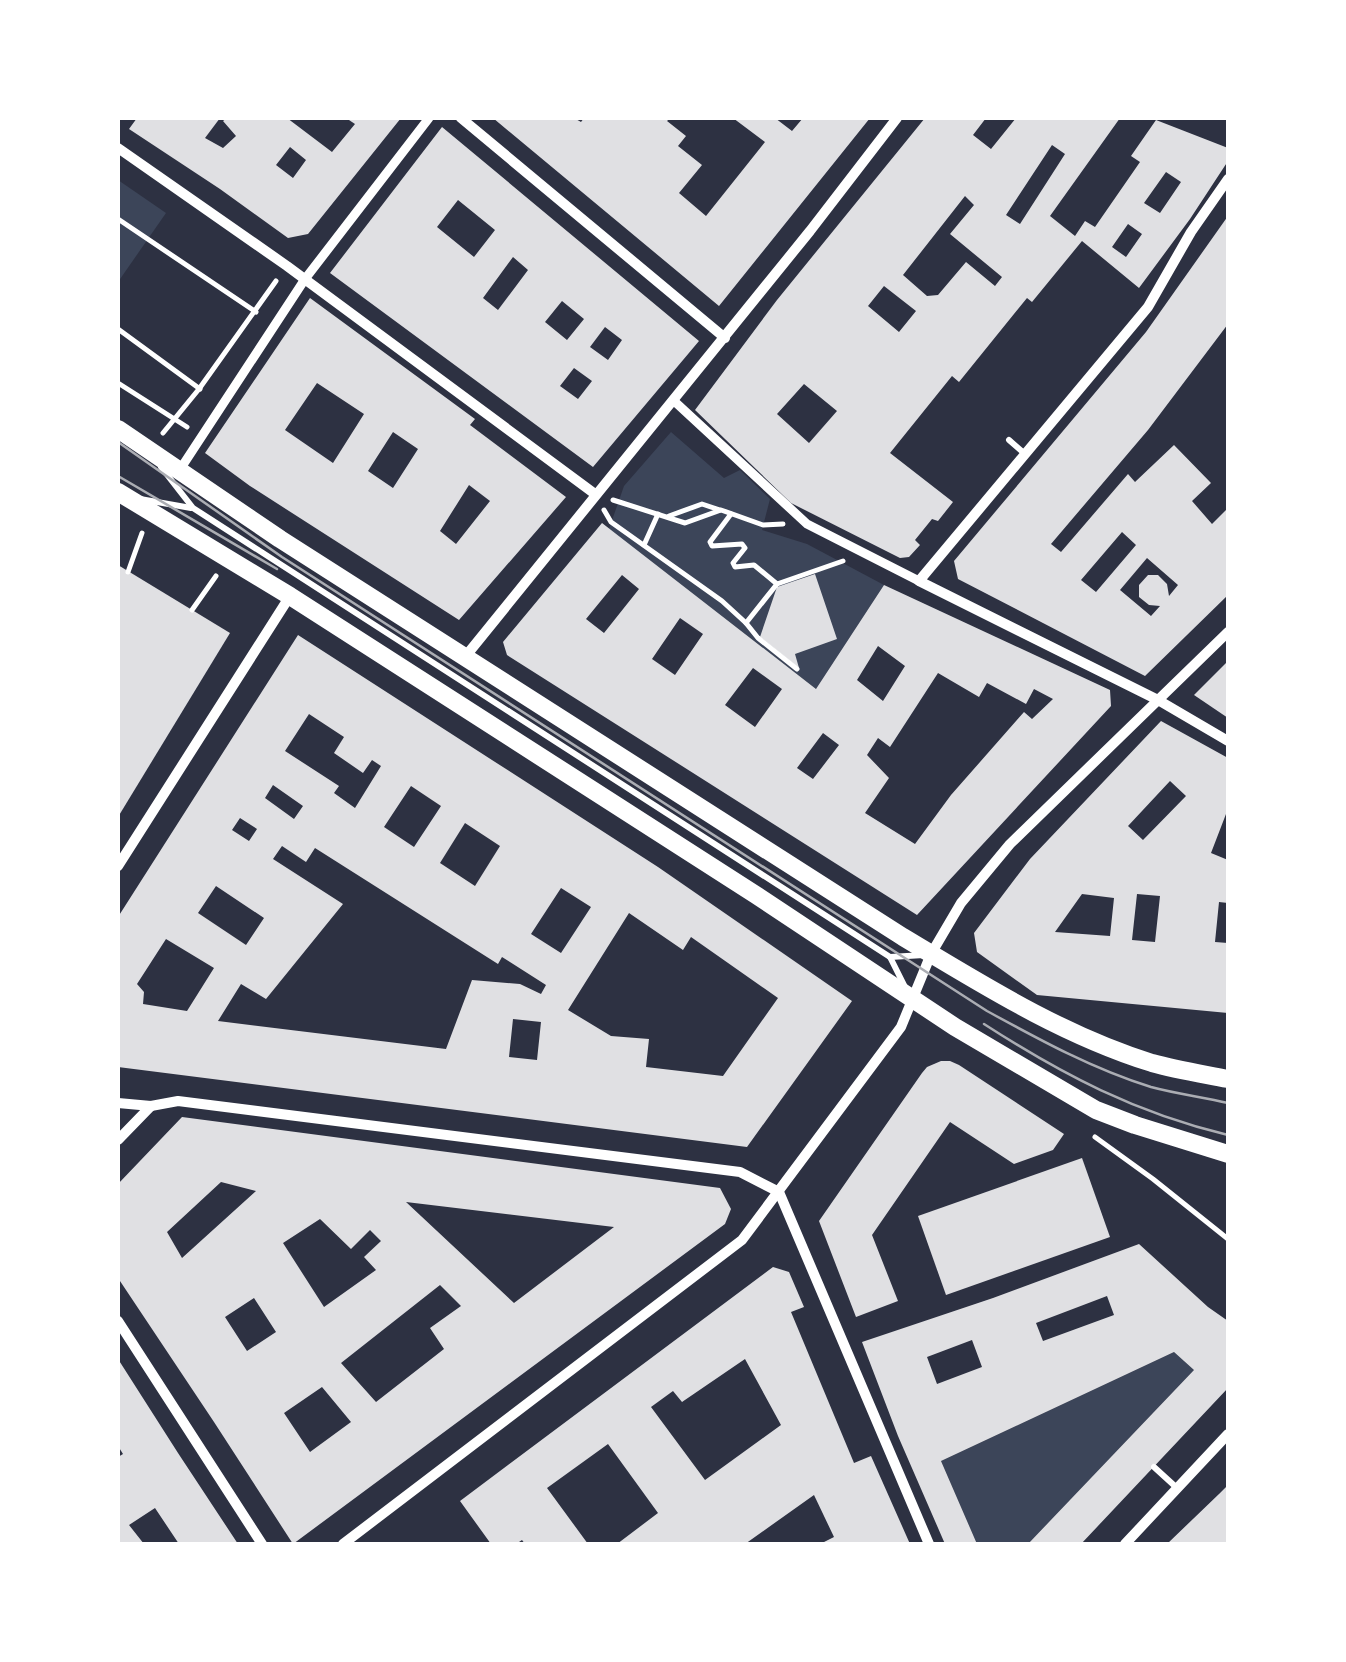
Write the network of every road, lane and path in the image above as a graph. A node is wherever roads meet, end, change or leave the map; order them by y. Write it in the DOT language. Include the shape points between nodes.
graph roads {
  1 [pos="429,118"];
  2 [pos="461,118"];
  3 [pos="897,118"];
  4 [pos="118,148"];
  5 [pos="1228,179"];
  6 [pos="118,219"];
  7 [pos="288,266"];
  8 [pos="305,279"];
  9 [pos="254,310"];
  10 [pos="273,328"];
  11 [pos="118,329"];
  12 [pos="725,338"];
  13 [pos="118,384"];
  14 [pos="200,389"];
  15 [pos="673,400"];
  16 [pos="223,405"];
  17 [pos="174,418"];
  18 [pos="118,429"];
  19 [pos="201,438"];
  20 [pos="1008,440"];
  21 [pos="154,446"];
  22 [pos="1025,454"];
  23 [pos="179,471"];
  24 [pos="120,494"];
  25 [pos="596,494"];
  26 [pos="193,508"];
  27 [pos="721,510"];
  28 [pos="658,514"];
  29 [pos="732,514"];
  30 [pos="666,517"];
  31 [pos="806,524"];
  32 [pos="143,530"];
  33 [pos="644,545"];
  34 [pos="850,546"];
  35 [pos="128,572"];
  36 [pos="216,576"];
  37 [pos="302,578"];
  38 [pos="919,581"];
  39 [pos="777,584"];
  40 [pos="290,596"];
  41 [pos="192,610"];
  42 [pos="746,623"];
  43 [pos="1228,632"];
  44 [pos="465,657"];
  45 [pos="797,669"];
  46 [pos="1158,700"];
  47 [pos="1228,741"];
  48 [pos="118,866"];
  49 [pos="932,954"];
  50 [pos="890,957"];
  51 [pos="911,1000"];
  52 [pos="1228,1079"];
  53 [pos="118,1103"];
  54 [pos="151,1106"];
  55 [pos="1095,1137"];
  56 [pos="118,1140"];
  57 [pos="1228,1154"];
  58 [pos="779,1192"];
  59 [pos="1228,1239"];
  60 [pos="118,1321"];
  61 [pos="1228,1434"];
  62 [pos="1154,1467"];
  63 [pos="1178,1489"];
  64 [pos="262,1544"];
  65 [pos="343,1544"];
  66 [pos="930,1544"];
  67 [pos="1125,1544"];
  1 -- 8 [label="street"];
  2 -- 12 [label="street"];
  3 -- 12 [label="street"];
  4 -- 7 [label="street"];
  5 -- 22 [label="street" via="1148,306"];
  6 -- 9 [label="path"];
  7 -- 8 [label="street"];
  7 -- 9 [label="path"];
  8 -- 10 [label="street"];
  8 -- 25 [label="street"];
  9 -- 10 [label="path"];
  9 -- 14 [label="path"];
  10 -- 16 [label="street"];
  11 -- 14 [label="path"];
  12 -- 15 [label="street"];
  13 -- 17 [label="path"];
  14 -- 16 [label="path"];
  14 -- 17 [label="path"];
  15 -- 25 [label="street"];
  15 -- 31 [label="street"];
  16 -- 19 [label="street"];
  17 -- 19 [label="path"];
  17 -- 21 [label="path"];
  18 -- 21 [label="main road"];
  19 -- 23 [label="street"];
  20 -- 22 [label="lane"];
  21 -- 23 [label="main road"];
  21 -- 26 [label="lane"];
  22 -- 38 [label="street"];
  23 -- 44 [label="main road"];
  24 -- 26 [label="lane"];
  24 -- 40 [label="main road"];
  25 -- 28 [label="path"];
  25 -- 33 [label="path" via="611,522"];
  25 -- 44 [label="street"];
  26 -- 37 [label="lane"];
  27 -- 29 [label="path"];
  27 -- 30 [label="path" via="685,523"];
  27 -- 30 [label="path" via="702,504"];
  28 -- 30 [label="path"];
  28 -- 33 [label="path"];
  29 -- 31 [label="path" via="763,525"];
  29 -- 39 [label="path" via="712,546 742,544 735,566 754,565"];
  31 -- 34 [label="street"];
  32 -- 35 [label="path"];
  33 -- 42 [label="path"];
  34 -- 38 [label="street"];
  34 -- 39 [label="path" via="842,563"];
  36 -- 41 [label="path"];
  37 -- 40 [label="lane"];
  37 -- 50 [label="lane"];
  38 -- 46 [label="street"];
  39 -- 42 [label="path"];
  40 -- 48 [label="street"];
  40 -- 51 [label="main road"];
  42 -- 45 [label="path"];
  43 -- 46 [label="street"];
  44 -- 49 [label="main road"];
  46 -- 47 [label="street"];
  46 -- 49 [label="street" via="1010,844 961,902"];
  49 -- 50 [label="lane"];
  49 -- 51 [label="street"];
  49 -- 52 [label="main road" via="1083,1037 1157,1064"];
  50 -- 51 [label="lane"];
  51 -- 57 [label="main road" via="1096,1110"];
  51 -- 58 [label="street" via="901,1026"];
  53 -- 54 [label="street"];
  54 -- 56 [label="street"];
  54 -- 58 [label="street" via="178,1101 740,1172"];
  55 -- 59 [label="path"];
  58 -- 65 [label="street" via="742,1240"];
  58 -- 66 [label="street"];
  60 -- 64 [label="street"];
  61 -- 63 [label="street"];
  62 -- 63 [label="lane"];
  63 -- 67 [label="street"];
}
